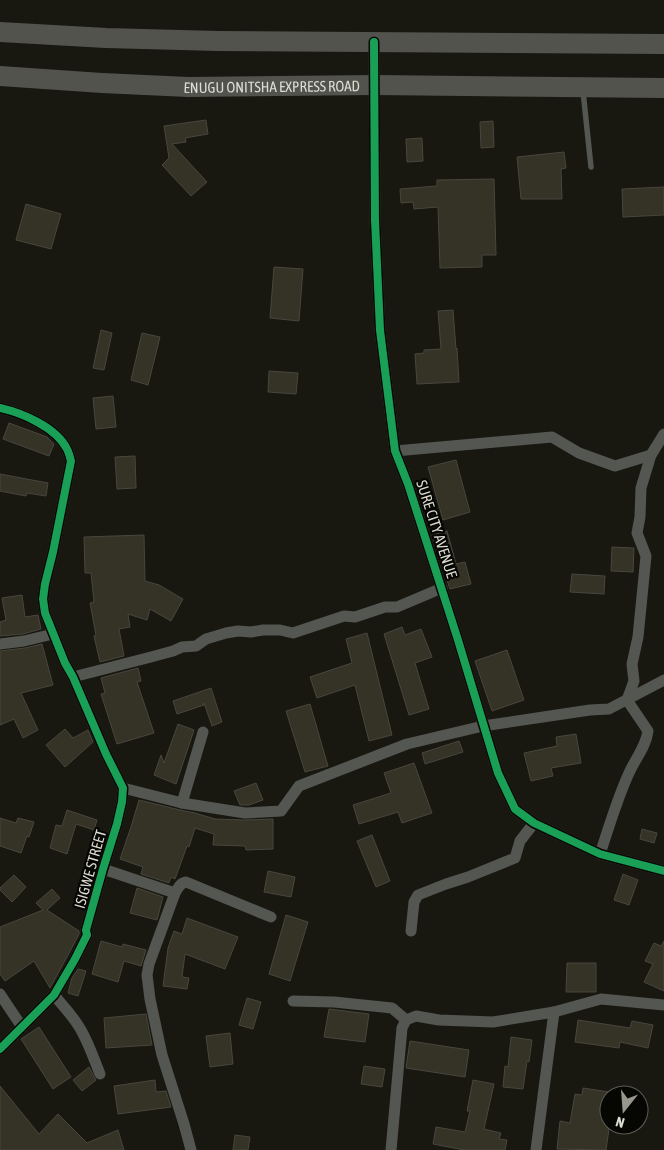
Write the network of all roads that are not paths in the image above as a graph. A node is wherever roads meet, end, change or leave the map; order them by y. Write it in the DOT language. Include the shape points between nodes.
graph roads {
  1 [pos="0,32"];
  2 [pos="374,42"];
  3 [pos="664,44"];
  4 [pos="0,76"];
  5 [pos="375,84"];
  6 [pos="582,86"];
  7 [pos="664,88"];
  8 [pos="591,167"];
  9 [pos="0,408"];
  10 [pos="664,434"];
  11 [pos="396,451"];
  12 [pos="651,455"];
  13 [pos="442,588"];
  14 [pos="53,634"];
  15 [pos="0,644"];
  16 [pos="73,677"];
  17 [pos="664,680"];
  18 [pos="627,700"];
  19 [pos="483,726"];
  20 [pos="203,732"];
  21 [pos="123,788"];
  22 [pos="182,803"];
  23 [pos="534,823"];
  24 [pos="600,854"];
  25 [pos="103,869"];
  26 [pos="664,871"];
  27 [pos="175,893"];
  28 [pos="271,917"];
  29 [pos="411,931"];
  30 [pos="0,994"];
  31 [pos="54,995"];
  32 [pos="293,1001"];
  33 [pos="664,1005"];
  34 [pos="554,1012"];
  35 [pos="406,1020"];
  36 [pos="22,1027"];
  37 [pos="0,1049"];
  38 [pos="100,1074"];
  39 [pos="191,1150"];
  40 [pos="391,1150"];
  41 [pos="536,1150"];
  1 -- 2 [label="highway" via="218,41"];
  2 -- 3 [label="highway"];
  2 -- 5 [label="street, SURE CITY AVENUE"];
  4 -- 5 [label="highway, ENUGU ONITSHA EXPRESS ROAD" via="188,87"];
  5 -- 6 [label="highway, ENUGU ONITSHA EXPRESS ROAD"];
  5 -- 11 [label="street, SURE CITY AVENUE" via="380,330"];
  6 -- 7 [label="highway, ENUGU ONITSHA EXPRESS ROAD"];
  6 -- 8 [label="lane"];
  9 -- 14 [label="street" via="38,422 56,435 71,460 43,599"];
  10 -- 12 [label="street"];
  11 -- 12 [label="street" via="552,437 579,453 615,466"];
  11 -- 13 [label="street, SURE CITY AVENUE"];
  12 -- 18 [label="street" via="641,488 638,533 646,556 632,664 634,681"];
  13 -- 16 [label="street" via="397,607 385,607 355,618 344,616 293,633 263,630 226,633 196,646"];
  13 -- 19 [label="street, SURE CITY AVENUE"];
  14 -- 15 [label="street"];
  14 -- 16 [label="street"];
  16 -- 21 [label="street"];
  17 -- 18 [label="street"];
  18 -- 19 [label="street" via="609,709"];
  18 -- 24 [label="street" via="648,731 647,740 620,795"];
  19 -- 22 [label="street" via="407,744 299,786 281,811 245,813"];
  19 -- 23 [label="street, SURE CITY AVENUE" via="498,773 515,809"];
  20 -- 22 [label="street"];
  21 -- 22 [label="street"];
  21 -- 25 [label="street, ISIGWE STREET" via="117,824"];
  23 -- 24 [label="street, SURE CITY AVENUE"];
  23 -- 29 [label="street" via="520,841 515,858 418,894"];
  24 -- 26 [label="street, SURE CITY AVENUE"];
  25 -- 27 [label="street"];
  25 -- 31 [label="street, ISIGWE STREET" via="87,935"];
  27 -- 28 [label="street" via="186,882"];
  27 -- 39 [label="street" via="147,975 162,1056"];
  30 -- 36 [label="street"];
  31 -- 36 [label="street, ISIGWE STREET"];
  31 -- 38 [label="street" via="80,1029"];
  32 -- 35 [label="street" via="392,1008"];
  33 -- 34 [label="street" via="600,999"];
  34 -- 35 [label="street" via="493,1022 416,1016"];
  34 -- 41 [label="street"];
  35 -- 40 [label="street" via="402,1028"];
  36 -- 37 [label="street, ISIGWE STREET"];
}
